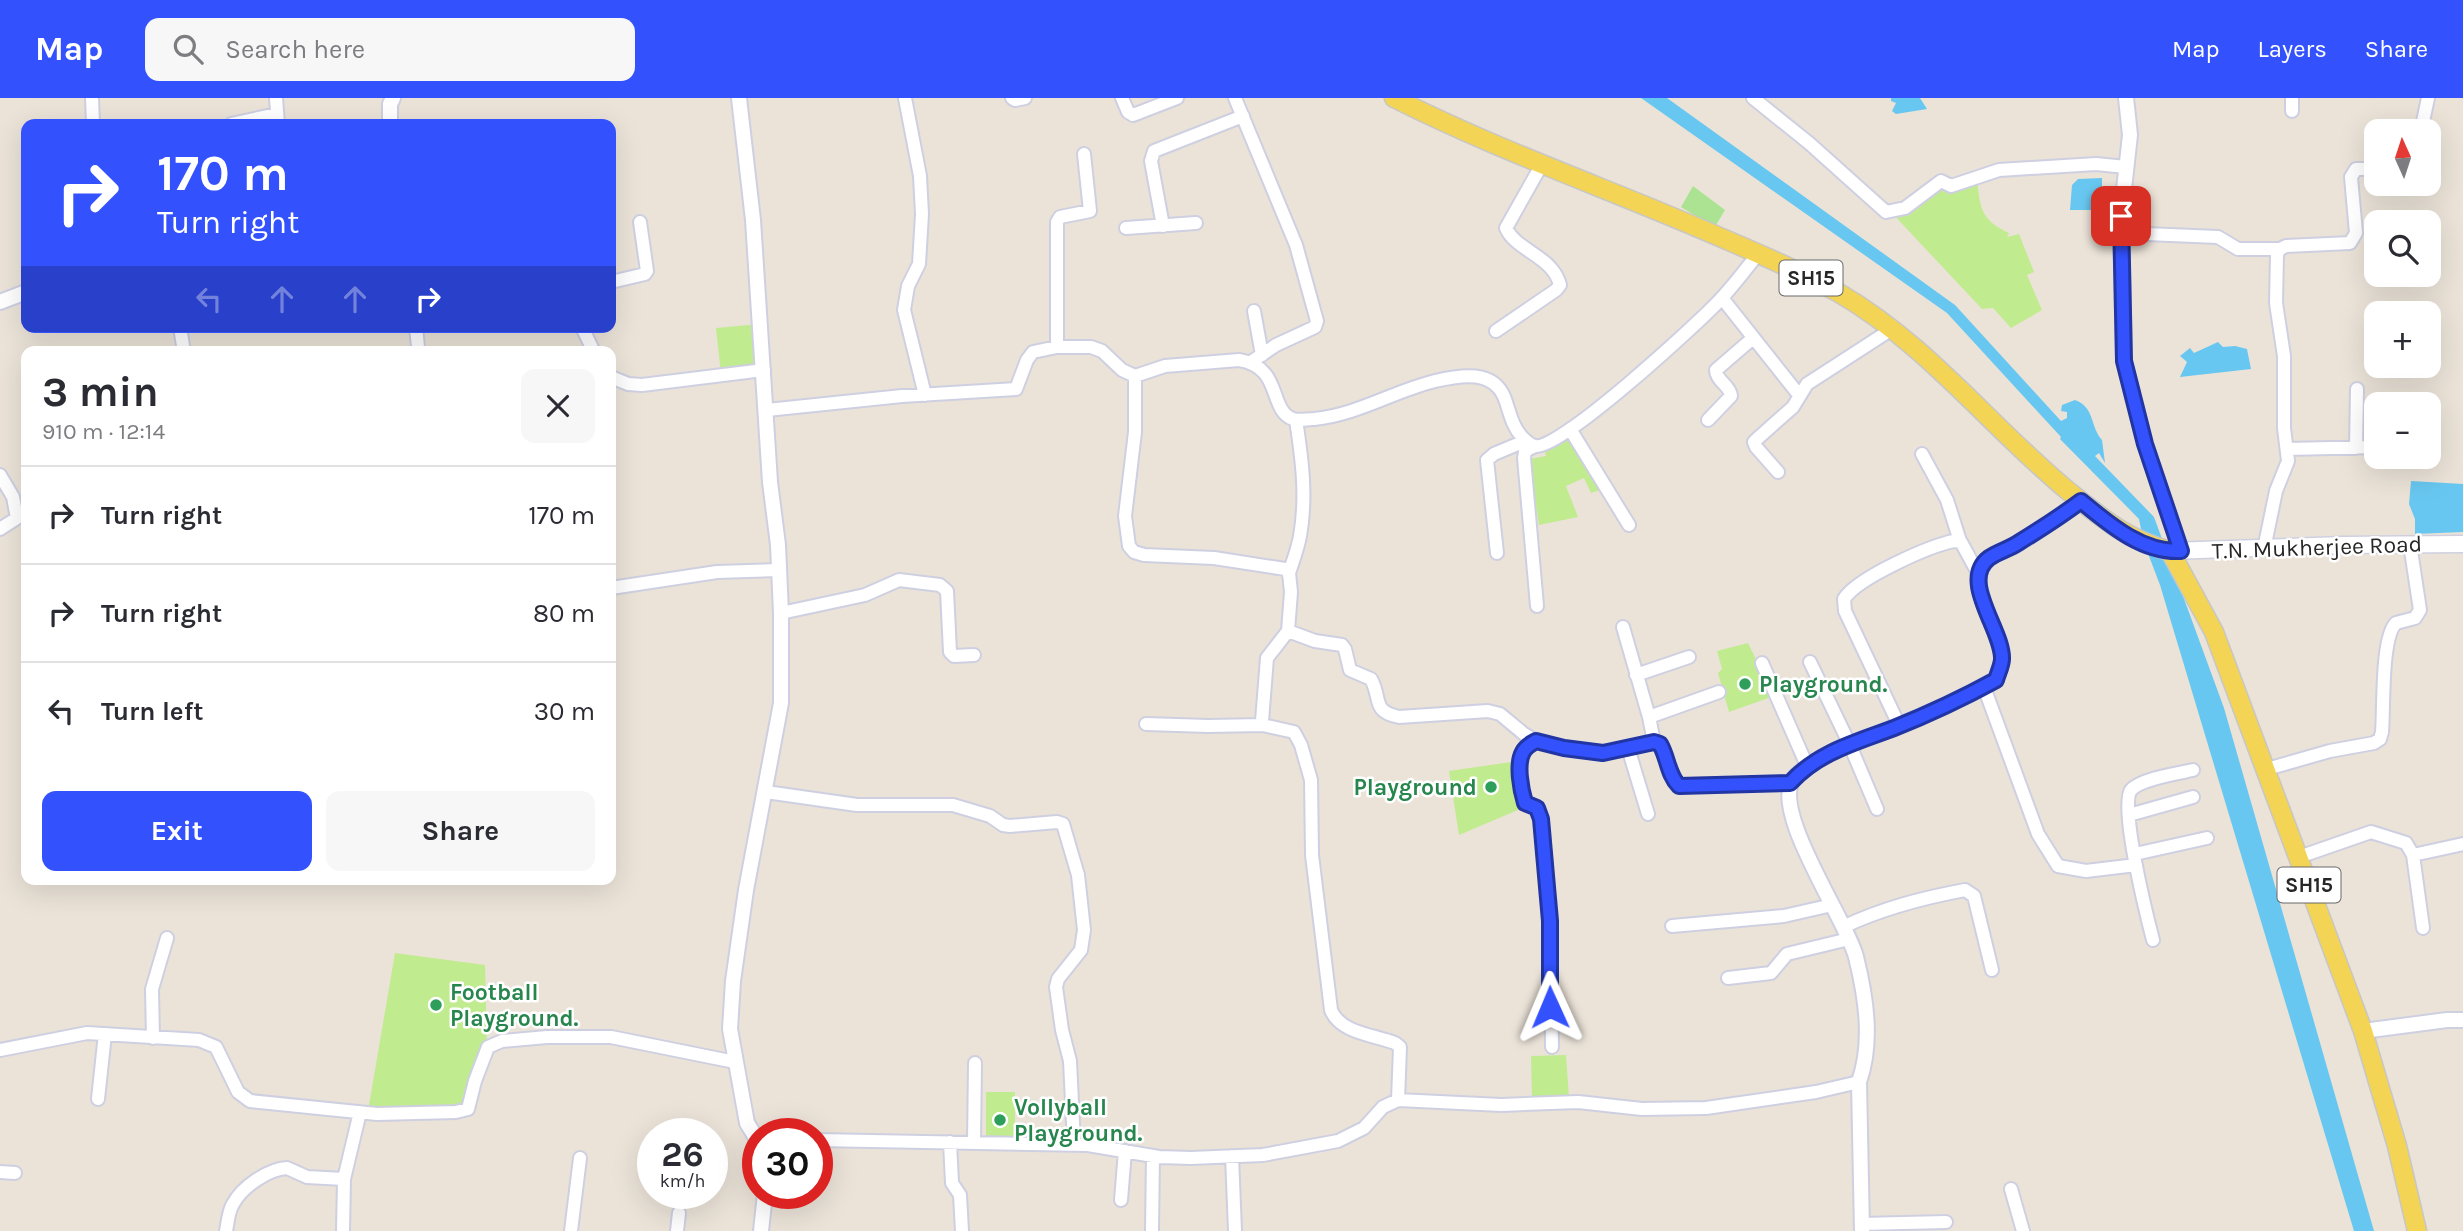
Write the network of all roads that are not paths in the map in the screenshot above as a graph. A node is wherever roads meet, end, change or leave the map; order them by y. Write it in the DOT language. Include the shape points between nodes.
graph roads {
  1 [pos="92,98"];
  2 [pos="276,98"];
  3 [pos="393,98"];
  4 [pos="739,98"];
  5 [pos="905,98"];
  6 [pos="1012,98"];
  7 [pos="1025,98"];
  8 [pos="1122,98"];
  9 [pos="1177,98"];
  10 [pos="1235,98"];
  11 [pos="1394,98"];
  12 [pos="1753,98"];
  13 [pos="2126,98"];
  14 [pos="2428,98"];
  15 [pos="1243,116"];
  16 [pos="93,119"];
  17 [pos="278,119"];
  18 [pos="390,119"];
  19 [pos="2424,119"];
  20 [pos="1084,154"];
  21 [pos="1542,164"];
  22 [pos="2126,167"];
  23 [pos="2364,169"];
  24 [pos="640,222"];
  25 [pos="1196,223"];
  26 [pos="1163,226"];
  27 [pos="1126,228"];
  28 [pos="2122,233"];
  29 [pos="2280,249"];
  30 [pos="1758,254"];
  31 [pos="616,281"];
  32 [pos="21,294"];
  33 [pos="1722,298"];
  34 [pos="0,302"];
  35 [pos="1254,311"];
  36 [pos="1892,329"];
  37 [pos="1496,331"];
  38 [pos="1753,338"];
  39 [pos="1057,347"];
  40 [pos="1256,358"];
  41 [pos="764,370"];
  42 [pos="1135,376"];
  43 [pos="616,379"];
  44 [pos="2357,389"];
  45 [pos="925,395"];
  46 [pos="1799,395"];
  47 [pos="766,410"];
  48 [pos="1296,420"];
  49 [pos="1708,420"];
  50 [pos="1570,429"];
  51 [pos="1530,443"];
  52 [pos="2356,448"];
  53 [pos="2364,448"];
  54 [pos="2287,449"];
  55 [pos="1922,454"];
  56 [pos="1778,472"];
  57 [pos="0,475"];
  58 [pos="2081,501"];
  59 [pos="21,517"];
  60 [pos="21,519"];
  61 [pos="1629,525"];
  62 [pos="0,529"];
  63 [pos="1960,541"];
  64 [pos="2410,544"];
  65 [pos="2463,544"];
  66 [pos="2264,549"];
  67 [pos="2176,551"];
  68 [pos="1497,553"];
  69 [pos="779,570"];
  70 [pos="1289,573"];
  71 [pos="1979,575"];
  72 [pos="616,587"];
  73 [pos="1537,606"];
  74 [pos="781,613"];
  75 [pos="1623,627"];
  76 [pos="1288,631"];
  77 [pos="974,655"];
  78 [pos="1689,657"];
  79 [pos="1810,662"];
  80 [pos="1762,663"];
  81 [pos="1636,675"];
  82 [pos="1984,687"];
  83 [pos="1719,692"];
  84 [pos="1650,717"];
  85 [pos="1146,724"];
  86 [pos="1263,725"];
  87 [pos="1899,725"];
  88 [pos="1536,741"];
  89 [pos="1654,742"];
  90 [pos="1849,743"];
  91 [pos="1628,748"];
  92 [pos="1808,768"];
  93 [pos="2267,769"];
  94 [pos="2193,770"];
  95 [pos="1790,783"];
  96 [pos="766,792"];
  97 [pos="2193,797"];
  98 [pos="1877,809"];
  99 [pos="1648,814"];
  100 [pos="2129,815"];
  101 [pos="2207,838"];
  102 [pos="2463,844"];
  103 [pos="2413,855"];
  104 [pos="2299,857"];
  105 [pos="2135,859"];
  106 [pos="1832,905"];
  107 [pos="1671,926"];
  108 [pos="2423,928"];
  109 [pos="1846,933"];
  110 [pos="167,939"];
  111 [pos="2153,940"];
  112 [pos="1992,970"];
  113 [pos="1728,978"];
  114 [pos="2463,1020"];
  115 [pos="2364,1031"];
  116 [pos="105,1034"];
  117 [pos="153,1038"];
  118 [pos="1552,1047"];
  119 [pos="0,1050"];
  120 [pos="735,1062"];
  121 [pos="975,1063"];
  122 [pos="1859,1082"];
  123 [pos="98,1099"];
  124 [pos="1398,1100"];
  125 [pos="360,1112"];
  126 [pos="746,1118"];
  127 [pos="833,1140"];
  128 [pos="950,1142"];
  129 [pos="974,1142"];
  130 [pos="1074,1144"];
  131 [pos="1125,1150"];
  132 [pos="1153,1156"];
  133 [pos="1232,1156"];
  134 [pos="580,1158"];
  135 [pos="0,1172"];
  136 [pos="15,1173"];
  137 [pos="344,1179"];
  138 [pos="2011,1189"];
  139 [pos="1121,1200"];
  140 [pos="763,1209"];
  141 [pos="679,1213"];
  142 [pos="1946,1222"];
  143 [pos="1862,1228"];
  144 [pos="226,1231"];
  145 [pos="343,1231"];
  146 [pos="571,1231"];
  147 [pos="677,1231"];
  148 [pos="761,1231"];
  149 [pos="962,1231"];
  150 [pos="1152,1231"];
  151 [pos="1235,1231"];
  152 [pos="2023,1231"];
  153 [pos="2417,1231"];
  1 -- 16 [label="street"];
  2 -- 17 [label="street"];
  3 -- 18 [label="street"];
  4 -- 41 [label="street"];
  5 -- 45 [label="street" via="920,176 922,214 919,264 908,286 904,310"];
  6 -- 7 [label="street"];
  8 -- 9 [label="street" via="1133,115"];
  10 -- 15 [label="street"];
  11 -- 21 [label="main road, SH15"];
  12 -- 22 [label="street" via="1886,212 1905,208 1941,181 1951,186 2000,170 2096,164"];
  13 -- 22 [label="street" via="2130,135"];
  14 -- 19 [label="street"];
  15 -- 26 [label="street" via="1154,151 1151,161"];
  15 -- 40 [label="street" via="1296,245 1317,321 1315,327"];
  20 -- 39 [label="street" via="1090,211 1060,217 1057,222"];
  21 -- 30 [label="main road, SH15"];
  21 -- 37 [label="street" via="1506,228 1545,261 1560,285"];
  22 -- 28 [label="street"];
  23 -- 29 [label="street" via="2356,169 2351,177 2356,233 2350,243"];
  24 -- 31 [label="street" via="647,271"];
  25 -- 26 [label="street"];
  26 -- 27 [label="street"];
  28 -- 29 [label="street" via="2218,237 2238,249"];
  28 -- 67 [label="street" via="2124,361"];
  29 -- 54 [label="street" via="2276,303 2284,356"];
  30 -- 33 [label="street"];
  30 -- 36 [label="main road, SH15" via="1839,293"];
  32 -- 34 [label="street"];
  33 -- 38 [label="street"];
  33 -- 50 [label="street" via="1648,368"];
  35 -- 40 [label="street"];
  36 -- 46 [label="street" via="1807,384"];
  36 -- 58 [label="main road, SH15"];
  38 -- 46 [label="street"];
  38 -- 49 [label="street" via="1716,370 1731,396"];
  39 -- 42 [label="street" via="1102,351"];
  39 -- 45 [label="street" via="1033,352 1016,389"];
  40 -- 42 [label="street" via="1166,366"];
  40 -- 48 [label="street" via="1284,412"];
  41 -- 43 [label="street" via="642,385"];
  41 -- 47 [label="street"];
  42 -- 70 [label="street" via="1135,432 1125,516 1129,546 1144,555 1214,558"];
  44 -- 52 [label="street"];
  45 -- 47 [label="street"];
  46 -- 56 [label="street" via="1793,407 1755,442"];
  47 -- 69 [label="street"];
  48 -- 51 [label="street" via="1335,417 1435,381 1484,377 1504,395 1512,422"];
  48 -- 70 [label="street" via="1303,507"];
  50 -- 51 [label="street" via="1548,445"];
  50 -- 61 [label="street"];
  51 -- 68 [label="street" via="1487,460"];
  51 -- 73 [label="street" via="1524,458"];
  52 -- 53 [label="street"];
  52 -- 54 [label="street"];
  54 -- 66 [label="street" via="2286,471 2276,491"];
  55 -- 63 [label="street" via="1947,500"];
  57 -- 59 [label="street"];
  58 -- 67 [label="main road, SH15" via="2135,540"];
  58 -- 71 [label="street" via="1989,558"];
  60 -- 62 [label="street"];
  63 -- 71 [label="street"];
  63 -- 87 [label="street" via="1883,570 1857,584 1844,599 1845,611"];
  64 -- 65 [label="main road, T.N. Mukherjee Road"];
  64 -- 66 [label="main road, T.N. Mukherjee Road"];
  64 -- 93 [label="street" via="2420,610 2415,618 2396,623 2390,634 2380,739"];
  66 -- 67 [label="main road, T.N. Mukherjee Road"];
  67 -- 93 [label="main road, SH15" via="2214,632"];
  69 -- 72 [label="street" via="717,572"];
  69 -- 74 [label="street"];
  70 -- 76 [label="street"];
  71 -- 82 [label="street" via="1981,596 2002,659 1996,680"];
  74 -- 77 [label="street" via="866,595 899,580 940,585 947,591 950,652"];
  74 -- 96 [label="street" via="781,704"];
  75 -- 81 [label="street"];
  76 -- 86 [label="street" via="1267,658 1260,715"];
  76 -- 88 [label="street" via="1342,645 1350,670 1371,679 1386,715 1488,711 1500,714"];
  78 -- 81 [label="street"];
  79 -- 90 [label="street"];
  80 -- 92 [label="street"];
  81 -- 84 [label="street"];
  82 -- 87 [label="street"];
  82 -- 105 [label="street" via="2038,834 2059,866 2086,871"];
  83 -- 84 [label="street"];
  84 -- 89 [label="street"];
  85 -- 86 [label="street"];
  86 -- 124 [label="street" via="1294,732 1311,780 1312,855 1331,1010 1342,1026 1400,1047"];
  87 -- 90 [label="street"];
  88 -- 91 [label="street" via="1593,753"];
  88 -- 118 [label="street" via="1523,751 1520,769 1524,800 1537,808 1541,819 1550,921"];
  89 -- 91 [label="street"];
  89 -- 95 [label="street" via="1664,749 1679,786"];
  90 -- 92 [label="street"];
  90 -- 98 [label="street"];
  91 -- 99 [label="street"];
  92 -- 95 [label="street"];
  93 -- 104 [label="main road, SH15"];
  94 -- 100 [label="street" via="2133,787 2128,794"];
  95 -- 106 [label="street" via="1792,817"];
  96 -- 120 [label="street" via="733,981 730,1029"];
  96 -- 130 [label="street" via="858,805 953,805 1010,826 1063,824 1079,875 1084,930 1081,950 1056,987 1070,1061"];
  97 -- 100 [label="street"];
  100 -- 105 [label="street"];
  101 -- 105 [label="street"];
  102 -- 103 [label="street"];
  103 -- 104 [label="street" via="2406,843 2371,832"];
  103 -- 108 [label="street"];
  104 -- 115 [label="main road, SH15"];
  105 -- 111 [label="street"];
  106 -- 107 [label="street" via="1784,916"];
  106 -- 109 [label="street"];
  109 -- 112 [label="street" via="1896,905 1965,890 1974,896"];
  109 -- 113 [label="street" via="1787,954 1771,973"];
  109 -- 122 [label="street" via="1856,954 1867,1022 1866,1062"];
  110 -- 117 [label="street" via="152,989"];
  114 -- 115 [label="street"];
  115 -- 153 [label="main road, SH15"];
  116 -- 117 [label="street"];
  116 -- 119 [label="street" via="87,1033"];
  116 -- 123 [label="street"];
  117 -- 125 [label="street" via="200,1040 216,1047 238,1092 250,1101"];
  120 -- 125 [label="street" via="611,1037 502,1041 488,1047 468,1109"];
  120 -- 126 [label="street"];
  121 -- 129 [label="street"];
  122 -- 124 [label="street" via="1706,1108"];
  122 -- 143 [label="street"];
  124 -- 133 [label="street" via="1338,1142"];
  125 -- 137 [label="street"];
  127 -- 128 [label="street"];
  128 -- 129 [label="street"];
  128 -- 149 [label="street"];
  129 -- 130 [label="street"];
  130 -- 131 [label="street"];
  131 -- 132 [label="street"];
  131 -- 139 [label="street"];
  132 -- 133 [label="street"];
  132 -- 150 [label="street"];
  133 -- 151 [label="street"];
  134 -- 146 [label="street"];
  135 -- 136 [label="street"];
  137 -- 144 [label="street" via="307,1177 287,1168 270,1172 233,1202"];
  137 -- 145 [label="street"];
  138 -- 152 [label="street"];
  140 -- 148 [label="street"];
  141 -- 147 [label="street"];
  142 -- 143 [label="street"];
}
